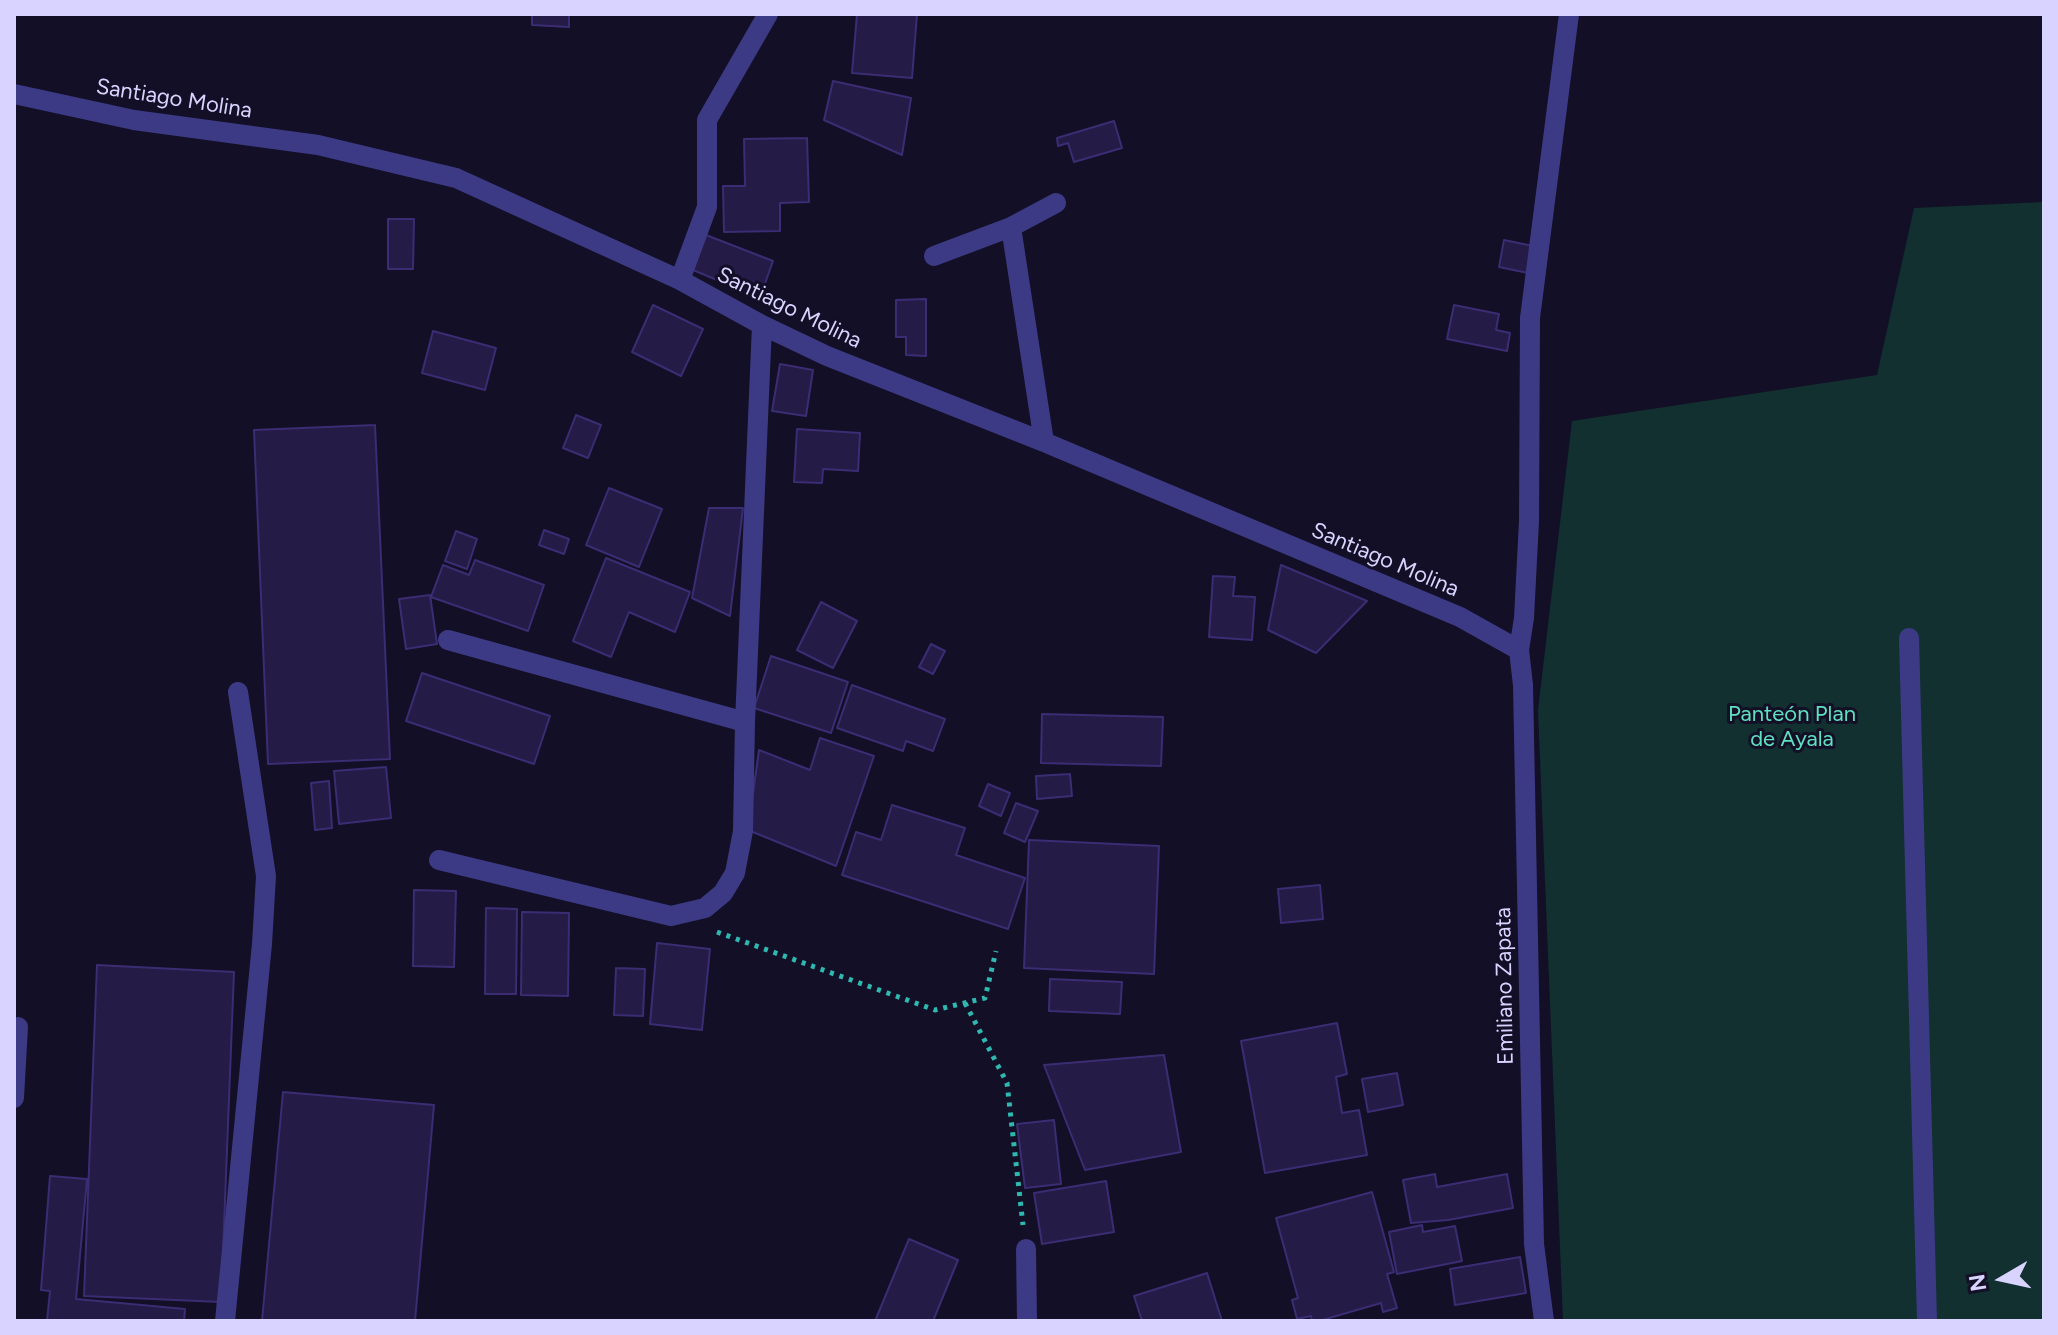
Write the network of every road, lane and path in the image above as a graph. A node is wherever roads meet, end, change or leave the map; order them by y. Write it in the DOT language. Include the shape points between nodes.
graph roads {
  1 [pos="768,14"];
  2 [pos="1569,14"];
  3 [pos="14,94"];
  4 [pos="1056,203"];
  5 [pos="1011,227"];
  6 [pos="934,256"];
  7 [pos="680,280"];
  8 [pos="762,325"];
  9 [pos="1044,442"];
  10 [pos="1909,638"];
  11 [pos="448,640"];
  12 [pos="1519,650"];
  13 [pos="238,692"];
  14 [pos="745,722"];
  15 [pos="439,860"];
  16 [pos="715,932"];
  17 [pos="996,951"];
  18 [pos="965,1003"];
  19 [pos="18,1027"];
  20 [pos="14,1098"];
  21 [pos="1026,1249"];
  22 [pos="225,1321"];
  23 [pos="1027,1321"];
  24 [pos="1544,1321"];
  25 [pos="1927,1321"];
  1 -- 7 [label="street" via="707,120 707,207"];
  2 -- 12 [label="street, Emiliano Zapata" via="1530,318 1529,521"];
  3 -- 7 [label="street, Santiago Molina" via="134,120 318,145 456,178"];
  4 -- 5 [label="street"];
  5 -- 6 [label="street"];
  5 -- 9 [label="street"];
  7 -- 8 [label="street, Santiago Molina"];
  8 -- 9 [label="street, Santiago Molina"];
  8 -- 14 [label="street"];
  9 -- 12 [label="street, Santiago Molina" via="1460,617"];
  10 -- 25 [label="street"];
  11 -- 14 [label="street"];
  12 -- 24 [label="street, Emiliano Zapata" via="1534,1244"];
  13 -- 22 [label="street" via="266,876"];
  14 -- 15 [label="street" via="743,831 735,873 705,908 671,916"];
  16 -- 18 [label="path" via="935,1010"];
  17 -- 18 [label="path" via="985,998"];
  18 -- 21 [label="path" via="1007,1083"];
  19 -- 20 [label="street"];
  21 -- 23 [label="street"];
}
